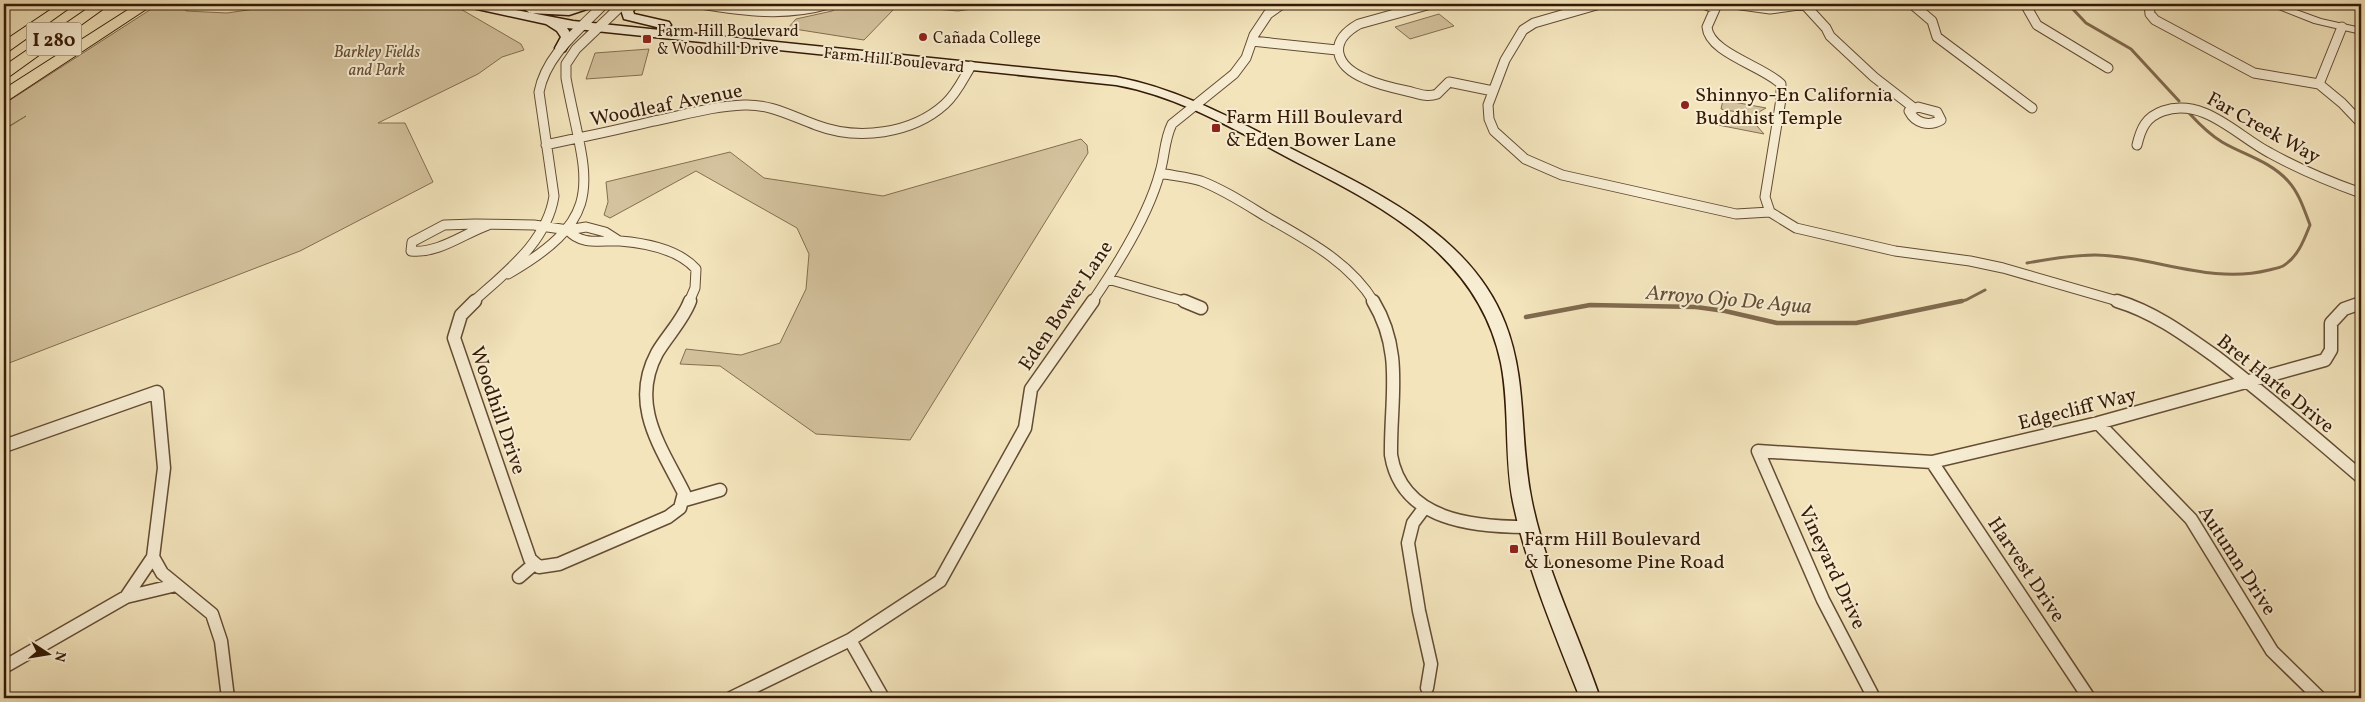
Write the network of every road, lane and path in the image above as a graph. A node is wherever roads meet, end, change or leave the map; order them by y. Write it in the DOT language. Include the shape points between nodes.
graph roads {
  1 [pos="53,4"];
  2 [pos="68,4"];
  3 [pos="104,4"];
  4 [pos="147,4"];
  5 [pos="472,4"];
  6 [pos="506,4"];
  7 [pos="589,4"];
  8 [pos="604,4"];
  9 [pos="623,4"];
  10 [pos="634,4"];
  11 [pos="700,4"];
  12 [pos="828,4"];
  13 [pos="1282,4"];
  14 [pos="1432,4"];
  15 [pos="1598,4"];
  16 [pos="1704,4"];
  17 [pos="1734,4"];
  18 [pos="1805,4"];
  19 [pos="1912,4"];
  20 [pos="2025,4"];
  21 [pos="2149,4"];
  22 [pos="2271,4"];
  23 [pos="527,9"];
  24 [pos="551,22"];
  25 [pos="594,23"];
  26 [pos="672,27"];
  27 [pos="2342,27"];
  28 [pos="2361,31"];
  29 [pos="1253,38"];
  30 [pos="4,39"];
  31 [pos="1337,46"];
  32 [pos="4,48"];
  33 [pos="561,48"];
  34 [pos="971,66"];
  35 [pos="2108,68"];
  36 [pos="4,73"];
  37 [pos="1108,80"];
  38 [pos="2319,84"];
  39 [pos="1493,91"];
  40 [pos="4,96"];
  41 [pos="1194,106"];
  42 [pos="1914,108"];
  43 [pos="2032,108"];
  44 [pos="2361,123"];
  45 [pos="577,138"];
  46 [pos="546,145"];
  47 [pos="2137,145"];
  48 [pos="1160,173"];
  49 [pos="2361,193"];
  50 [pos="1770,212"];
  51 [pos="488,225"];
  52 [pos="545,226"];
  53 [pos="568,230"];
  54 [pos="1108,279"];
  55 [pos="496,281"];
  56 [pos="2361,303"];
  57 [pos="1201,308"];
  58 [pos="2249,382"];
  59 [pos="2098,423"];
  60 [pos="4,446"];
  61 [pos="1758,451"];
  62 [pos="1932,462"];
  63 [pos="2361,477"];
  64 [pos="720,490"];
  65 [pos="684,500"];
  66 [pos="1425,507"];
  67 [pos="1527,527"];
  68 [pos="153,557"];
  69 [pos="534,564"];
  70 [pos="519,577"];
  71 [pos="176,585"];
  72 [pos="126,597"];
  73 [pos="850,640"];
  74 [pos="4,667"];
  75 [pos="1427,688"];
  76 [pos="228,698"];
  77 [pos="731,698"];
  78 [pos="883,698"];
  79 [pos="1590,698"];
  80 [pos="1874,698"];
  81 [pos="2089,698"];
  82 [pos="2320,698"];
  1 -- 30 [label="highway"];
  2 -- 32 [label="highway, I 280"];
  3 -- 36 [label="highway, I 280"];
  4 -- 40 [label="highway"];
  5 -- 24 [label="main road, Farm Hill Boulevard"];
  6 -- 23 [label="main road, Farm Hill Boulevard"];
  7 -- 23 [label="main road" via="569,10"];
  8 -- 25 [label="street"];
  9 -- 25 [label="street"];
  10 -- 26 [label="main road" via="627,10 628,16"];
  11 -- 12 [label="street" via="779,14"];
  13 -- 29 [label="street, Eden Bower Lane" via="1268,14"];
  14 -- 31 [label="street" via="1358,24 1340,37"];
  15 -- 39 [label="street" via="1534,23 1523,30"];
  16 -- 50 [label="street" via="1715,10 1707,23 1708,34 1713,41 1781,84 1765,197"];
  17 -- 18 [label="street" via="1773,9"];
  18 -- 42 [label="street" via="1837,43"];
  19 -- 43 [label="street" via="1932,20 1937,36"];
  20 -- 35 [label="street" via="2037,25"];
  21 -- 38 [label="street" via="2150,14 2155,20 2254,73"];
  22 -- 27 [label="street"];
  23 -- 25 [label="main road, Farm Hill Boulevard"];
  24 -- 25 [label="main road, Farm Hill Boulevard"];
  24 -- 33 [label="main road" via="566,33 567,38"];
  25 -- 26 [label="main road, Farm Hill Boulevard"];
  25 -- 33 [label="street, Woodhill Drive"];
  25 -- 34 [label="main road, Farm Hill Boulevard"];
  25 -- 45 [label="street, Woodhill Drive" via="566,64"];
  26 -- 37 [label="main road, Farm Hill Boulevard" via="1085,72"];
  27 -- 28 [label="street"];
  27 -- 38 [label="street"];
  29 -- 31 [label="street"];
  29 -- 41 [label="street, Eden Bower Lane" via="1246,58 1234,74"];
  31 -- 39 [label="street" via="1346,67 1377,84 1428,96 1442,91 1449,82"];
  33 -- 46 [label="street, Woodhill Drive" via="546,66 539,92"];
  34 -- 37 [label="main road, Farm Hill Boulevard"];
  34 -- 45 [label="street, Woodleaf Avenue" via="950,99 936,112 908,126 888,131 840,132 785,110 745,105 713,108"];
  37 -- 41 [label="main road, Farm Hill Boulevard" via="1154,91"];
  38 -- 44 [label="street"];
  39 -- 50 [label="street" via="1488,105 1494,131 1513,150 1541,166 1562,175 1721,212 1744,215"];
  41 -- 48 [label="street, Eden Bower Lane" via="1172,124"];
  41 -- 67 [label="main road, Farm Hill Boulevard" via="1382,201 1428,233 1473,280 1495,318 1510,363 1519,489"];
  45 -- 46 [label="street, Woodleaf Avenue"];
  45 -- 53 [label="street, Woodhill Drive" via="585,192 579,213"];
  46 -- 52 [label="street, Woodhill Drive" via="554,204"];
  47 -- 49 [label="street, Far Creek Way" via="2144,122 2152,115 2176,107 2195,108 2212,114 2245,140 2282,160"];
  48 -- 54 [label="street, Eden Bower Lane" via="1138,226"];
  48 -- 66 [label="street" via="1190,178 1214,187 1264,214 1317,244 1346,266 1364,286 1380,311 1395,361 1391,457 1400,484"];
  50 -- 58 [label="street, Bret Harte Drive" via="1788,226 1805,231 1895,251 2003,268 2131,305 2165,320"];
  51 -- 51 [label="street" via="444,225 416,238 411,251 433,250"];
  51 -- 52 [label="street"];
  52 -- 53 [label="street"];
  52 -- 55 [label="street, Woodhill Drive"];
  53 -- 55 [label="street, Woodhill Drive" via="549,250"];
  53 -- 65 [label="street" via="576,238 619,240 683,257 696,269 694,292 654,357 644,394 646,410 684,493"];
  54 -- 57 [label="street"];
  54 -- 73 [label="street, Eden Bower Lane" via="1031,388 1024,428 940,581"];
  55 -- 69 [label="street, Woodhill Drive" via="461,315 454,338"];
  56 -- 58 [label="street, Edgecliff Way" via="2344,310 2331,324 2331,350 2325,360"];
  58 -- 59 [label="street, Edgecliff Way"];
  58 -- 63 [label="street, Bret Harte Drive"];
  59 -- 62 [label="street, Edgecliff Way"];
  59 -- 82 [label="street, Autumn Drive" via="2191,519 2272,651"];
  60 -- 68 [label="street" via="157,392 164,468"];
  61 -- 62 [label="street, Edgecliff Way"];
  61 -- 80 [label="street, Vineyard Drive" via="1823,600"];
  62 -- 81 [label="street, Harvest Drive"];
  64 -- 65 [label="street"];
  65 -- 69 [label="street" via="682,506 668,517 559,564 539,567"];
  66 -- 67 [label="street" via="1452,520"];
  66 -- 75 [label="street" via="1413,523 1408,543 1432,664"];
  67 -- 79 [label="main road, Farm Hill Boulevard"];
  68 -- 71 [label="street" via="162,573"];
  68 -- 72 [label="street"];
  69 -- 70 [label="street"];
  71 -- 72 [label="street"];
  71 -- 76 [label="street" via="212,614 221,641"];
  72 -- 74 [label="street"];
  73 -- 77 [label="street, Eden Bower Lane"];
  73 -- 78 [label="street"];
}
